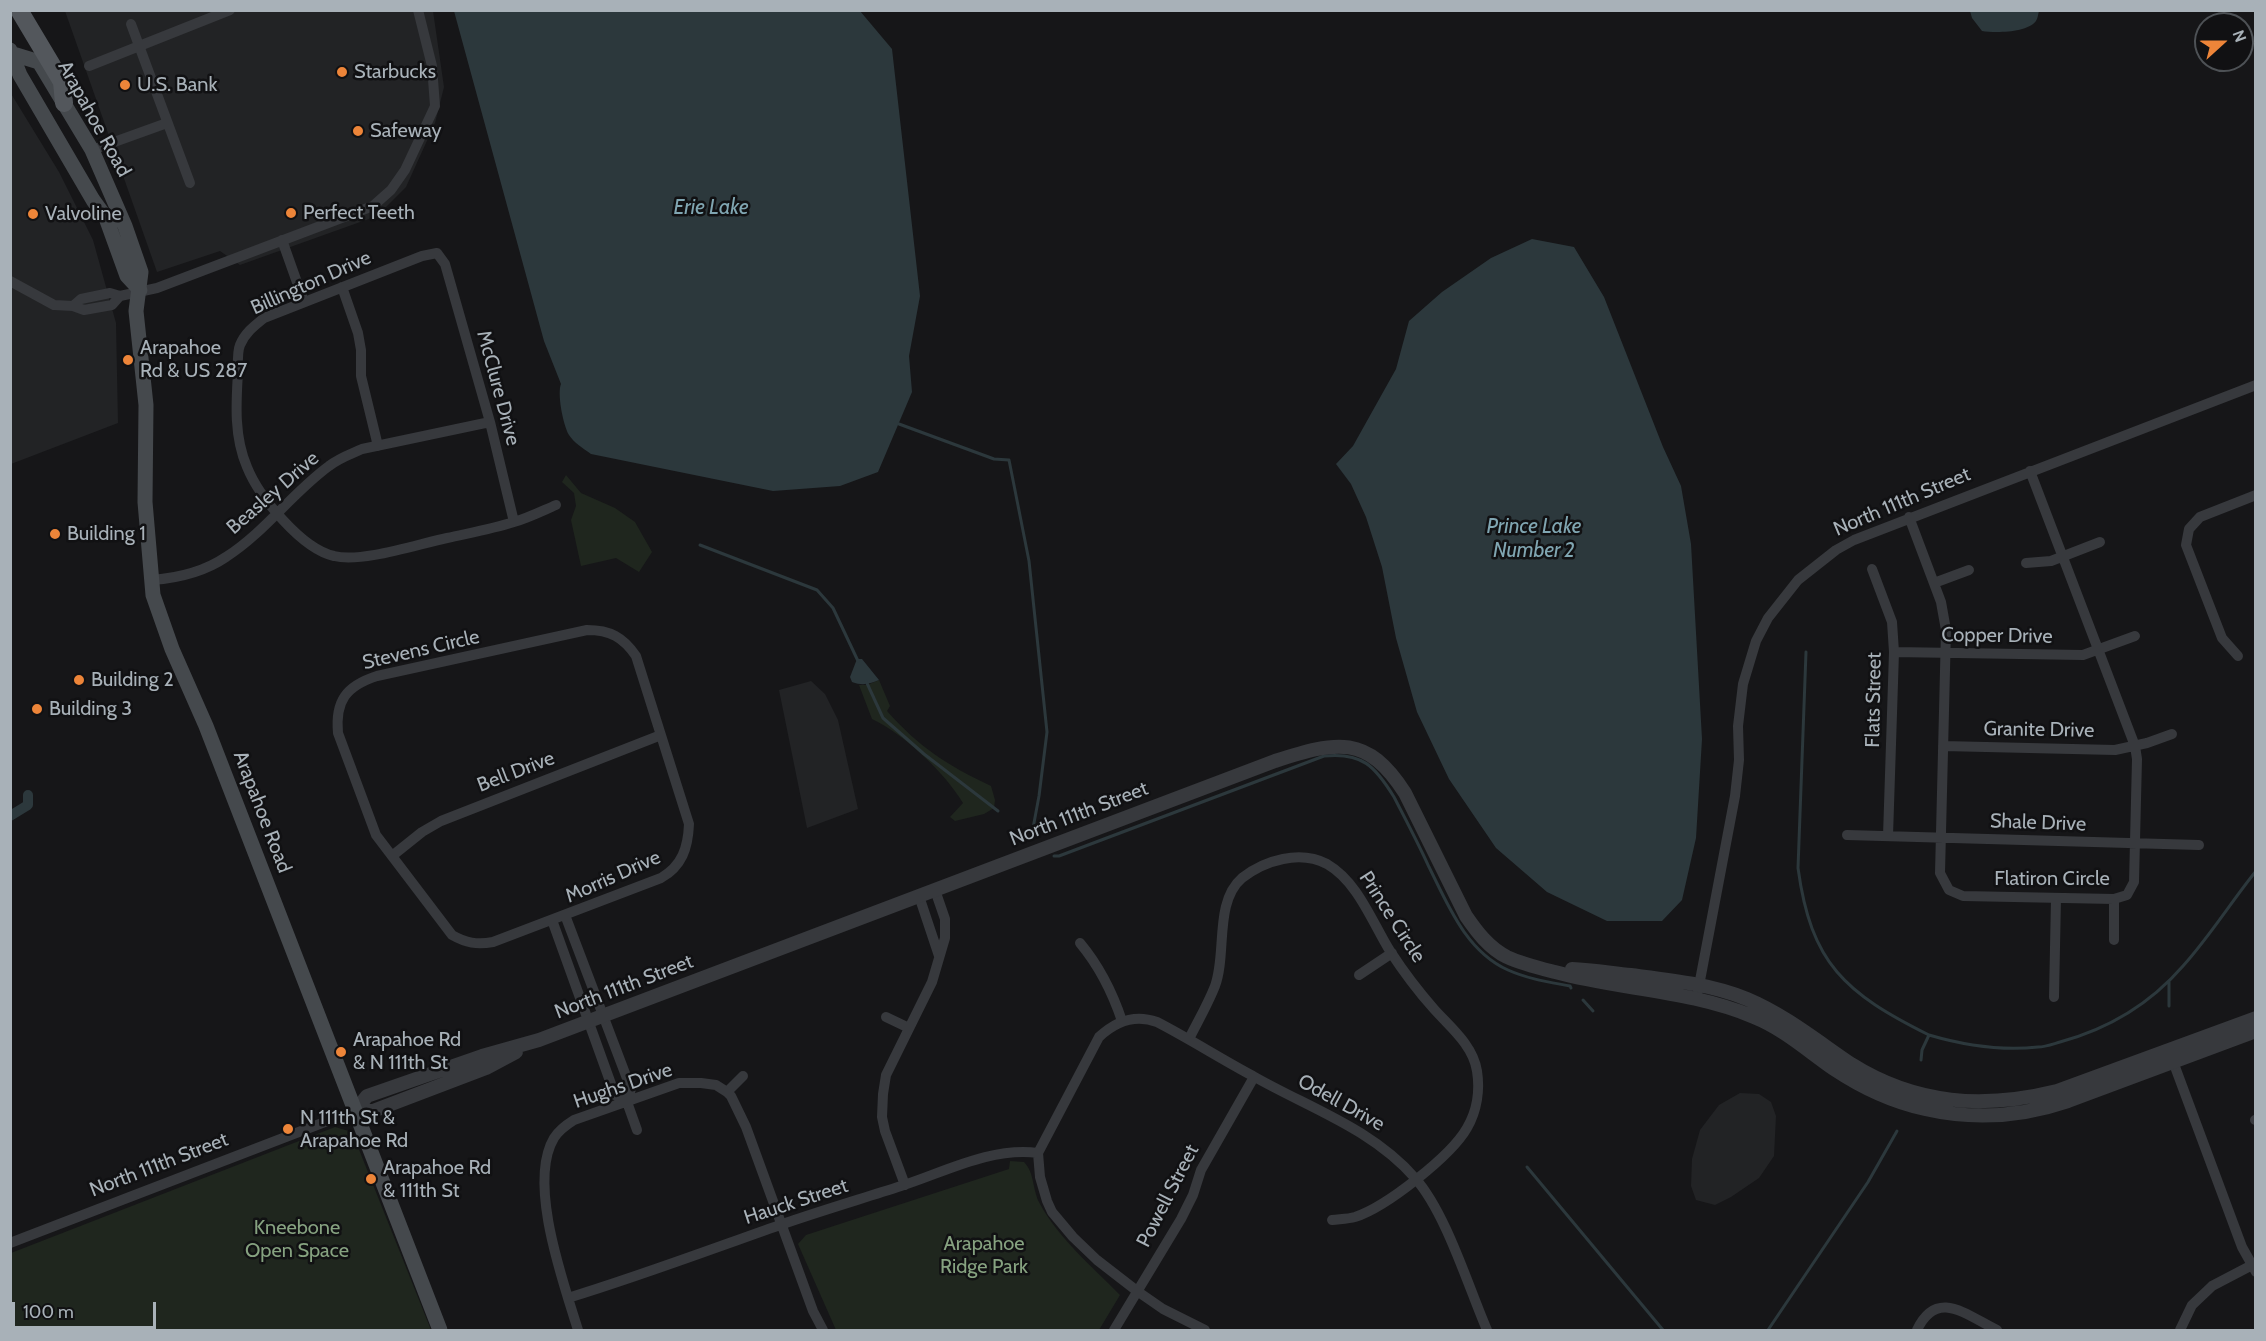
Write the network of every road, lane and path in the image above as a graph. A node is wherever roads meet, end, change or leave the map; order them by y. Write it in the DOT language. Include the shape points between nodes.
graph roads {
  1 [pos="19,10"];
  2 [pos="230,10"];
  3 [pos="417,10"];
  4 [pos="131,24"];
  5 [pos="139,46"];
  6 [pos="12,52"];
  7 [pos="89,66"];
  8 [pos="64,103"];
  9 [pos="167,123"];
  10 [pos="92,150"];
  11 [pos="190,183"];
  12 [pos="282,240"];
  13 [pos="446,264"];
  14 [pos="10,281"];
  15 [pos="342,287"];
  16 [pos="140,290"];
  17 [pos="304,302"];
  18 [pos="2256,385"];
  19 [pos="490,422"];
  20 [pos="378,446"];
  21 [pos="2030,471"];
  22 [pos="2256,495"];
  23 [pos="556,505"];
  24 [pos="278,513"];
  25 [pos="1909,517"];
  26 [pos="514,522"];
  27 [pos="2100,542"];
  28 [pos="2063,557"];
  29 [pos="2026,563"];
  30 [pos="1872,569"];
  31 [pos="1969,570"];
  32 [pos="152,580"];
  33 [pos="1934,583"];
  34 [pos="2135,636"];
  35 [pos="2098,650"];
  36 [pos="1894,652"];
  37 [pos="1945,653"];
  38 [pos="2238,656"];
  39 [pos="2172,734"];
  40 [pos="661,735"];
  41 [pos="1943,746"];
  42 [pos="2135,746"];
  43 [pos="1847,835"];
  44 [pos="1888,836"];
  45 [pos="1941,838"];
  46 [pos="2134,843"];
  47 [pos="2199,845"];
  48 [pos="392,856"];
  49 [pos="934,890"];
  50 [pos="919,896"];
  51 [pos="2056,898"];
  52 [pos="2115,899"];
  53 [pos="565,915"];
  54 [pos="552,920"];
  55 [pos="2114,940"];
  56 [pos="1080,943"];
  57 [pos="1392,953"];
  58 [pos="939,957"];
  59 [pos="1359,975"];
  60 [pos="1698,991"];
  61 [pos="2054,997"];
  62 [pos="604,1016"];
  63 [pos="886,1017"];
  64 [pos="2256,1018"];
  65 [pos="1122,1021"];
  66 [pos="590,1022"];
  67 [pos="909,1028"];
  68 [pos="2256,1031"];
  69 [pos="1189,1039"];
  70 [pos="2171,1056"];
  71 [pos="742,1076"];
  72 [pos="1254,1077"];
  73 [pos="727,1092"];
  74 [pos="627,1102"];
  75 [pos="356,1110"];
  76 [pos="637,1130"];
  77 [pos="1038,1153"];
  78 [pos="1415,1178"];
  79 [pos="905,1185"];
  80 [pos="1332,1220"];
  81 [pos="781,1224"];
  82 [pos="10,1243"];
  83 [pos="2254,1267"];
  84 [pos="1137,1291"];
  85 [pos="568,1299"];
  86 [pos="440,1330"];
  87 [pos="578,1330"];
  88 [pos="823,1330"];
  89 [pos="1114,1330"];
  90 [pos="1205,1330"];
  91 [pos="1487,1330"];
  92 [pos="1917,1330"];
  93 [pos="1997,1330"];
  94 [pos="2180,1330"];
  1 -- 8 [label="main road" via="62,81"];
  2 -- 5 [label="street"];
  3 -- 12 [label="street" via="432,66 435,106 405,170 392,190 373,206"];
  4 -- 5 [label="street"];
  5 -- 7 [label="street"];
  5 -- 9 [label="street"];
  6 -- 8 [label="main road, Arapahoe Road" via="39,62"];
  6 -- 16 [label="main road, Arapahoe Road" via="20,75 106,218 127,276"];
  8 -- 10 [label="main road, Arapahoe Road"];
  9 -- 10 [label="street"];
  9 -- 11 [label="street"];
  10 -- 16 [label="main road, Arapahoe Road" via="141,272"];
  12 -- 16 [label="street" via="157,288"];
  12 -- 17 [label="street"];
  13 -- 15 [label="street, Billington Drive" via="437,253 422,256"];
  13 -- 19 [label="street, McClure Drive"];
  14 -- 16 [label="street" via="54,305 73,306 81,299"];
  15 -- 17 [label="street, Billington Drive"];
  15 -- 20 [label="street" via="358,333 361,376"];
  16 -- 32 [label="main road, Arapahoe Road" via="136,312 147,424 145,521"];
  17 -- 24 [label="street, Billington Drive" via="264,318 251,328 239,346 239,438 246,467"];
  18 -- 21 [label="street, North 111th Street"];
  19 -- 20 [label="street, Beasley Drive"];
  19 -- 26 [label="street, McClure Drive"];
  20 -- 24 [label="street, Beasley Drive" via="362,449 330,465"];
  21 -- 25 [label="street, North 111th Street"];
  21 -- 28 [label="street, Flatiron Circle"];
  22 -- 38 [label="street" via="2200,517 2189,529 2186,545 2222,638"];
  23 -- 26 [label="street, Billington Drive"];
  24 -- 26 [label="street, Billington Drive" via="321,551 353,557"];
  24 -- 32 [label="street, Beasley Drive" via="228,557 173,578"];
  25 -- 33 [label="street, Flatiron Circle"];
  25 -- 60 [label="street, North 111th Street" via="1854,540 1798,580 1756,641 1743,684 1735,796"];
  27 -- 28 [label="street"];
  28 -- 29 [label="street"];
  28 -- 35 [label="street, Flatiron Circle"];
  30 -- 36 [label="street, Flats Street" via="1892,622"];
  31 -- 33 [label="street"];
  32 -- 75 [label="main road, Arapahoe Road" via="153,595 172,649 206,726"];
  33 -- 37 [label="street, Flatiron Circle" via="1946,630"];
  34 -- 35 [label="street, Copper Drive"];
  35 -- 37 [label="street, Copper Drive" via="2083,656"];
  35 -- 42 [label="street, Flatiron Circle"];
  36 -- 37 [label="street, Copper Drive"];
  36 -- 44 [label="street, Flats Street"];
  37 -- 41 [label="street, Flatiron Circle"];
  39 -- 42 [label="street, Granite Drive"];
  40 -- 48 [label="street, Bell Drive" via="441,821"];
  40 -- 48 [label="street, Stevens Circle" via="636,656 627,642 603,630 587,630 360,682 340,704 336,718 338,733 376,835"];
  40 -- 53 [label="street, Morris Drive" via="689,824 686,848 679,863 661,878"];
  41 -- 42 [label="street, Granite Drive" via="2115,750"];
  41 -- 45 [label="street, Flatiron Circle"];
  42 -- 46 [label="street, Flatiron Circle"];
  43 -- 44 [label="street, Shale Drive"];
  44 -- 45 [label="street, Shale Drive"];
  45 -- 46 [label="street, Shale Drive"];
  45 -- 51 [label="street, Flatiron Circle" via="1940,873 1949,890 1964,896"];
  46 -- 47 [label="street, Shale Drive"];
  46 -- 52 [label="street, Flatiron Circle" via="2134,882 2127,895"];
  48 -- 54 [label="street, Stevens Circle" via="452,936 465,942 493,942"];
  49 -- 50 [label="street, North 111th Street"];
  49 -- 58 [label="street" via="945,919"];
  49 -- 60 [label="street, North 111th Street" via="1275,761 1310,750 1350,747 1366,751 1393,774 1476,931 1506,956 1577,978"];
  50 -- 58 [label="street"];
  50 -- 62 [label="street, North 111th Street"];
  51 -- 52 [label="street, Flatiron Circle"];
  51 -- 61 [label="street"];
  52 -- 55 [label="street"];
  53 -- 54 [label="street, Stevens Circle"];
  53 -- 62 [label="street, Morris Drive"];
  54 -- 66 [label="street, Morris Drive"];
  56 -- 65 [label="street" via="1107,981"];
  57 -- 59 [label="street"];
  57 -- 69 [label="street, Prince Circle" via="1341,873 1325,863 1293,857 1257,868 1240,880 1232,892 1226,909 1216,985"];
  57 -- 78 [label="street, Prince Circle" via="1428,1002 1469,1047 1477,1069 1477,1098 1467,1127 1455,1144"];
  58 -- 67 [label="street" via="932,982"];
  60 -- 70 [label="street" via="1781,1031 1867,1088 1911,1106 1950,1114 1996,1116 2043,1109"];
  62 -- 66 [label="street, North 111th Street"];
  62 -- 74 [label="street, Morris Drive" via="631,1089"];
  63 -- 67 [label="street"];
  64 -- 70 [label="street"];
  65 -- 69 [label="street, Odell Drive" via="1147,1018"];
  65 -- 77 [label="street" via="1099,1037"];
  66 -- 74 [label="street, Morris Drive" via="615,1095"];
  66 -- 75 [label="street, North 111th Street" via="539,1040 486,1068 373,1111"];
  67 -- 79 [label="street" via="886,1075 882,1117"];
  68 -- 70 [label="street"];
  69 -- 72 [label="street, Odell Drive"];
  70 -- 83 [label="street" via="2242,1247"];
  71 -- 73 [label="street"];
  72 -- 78 [label="street, Odell Drive" via="1379,1144"];
  72 -- 84 [label="street, Powell Street" via="1201,1170 1181,1219"];
  73 -- 74 [label="street, Hughs Drive" via="716,1085 679,1083"];
  73 -- 81 [label="street" via="742,1119"];
  74 -- 76 [label="street"];
  74 -- 85 [label="street, Hughs Drive" via="574,1120 553,1139 548,1153 545,1170 551,1240"];
  75 -- 82 [label="street, North 111th Street"];
  75 -- 86 [label="main road, Arapahoe Road"];
  77 -- 79 [label="street, Hauck Street" via="995,1155"];
  77 -- 84 [label="street" via="1040,1177 1052,1212 1089,1252"];
  78 -- 80 [label="street, Prince Circle" via="1369,1210 1353,1218"];
  78 -- 91 [label="street, Odell Drive" via="1443,1224"];
  79 -- 81 [label="street, Hauck Street"];
  81 -- 85 [label="street, Hauck Street"];
  81 -- 88 [label="street"];
  83 -- 94 [label="street" via="2212,1286 2192,1305"];
  84 -- 89 [label="street, Powell Street"];
  84 -- 90 [label="street"];
  85 -- 87 [label="street, Hughs Drive"];
  92 -- 93 [label="street" via="1924,1316 1941,1307"];
}
